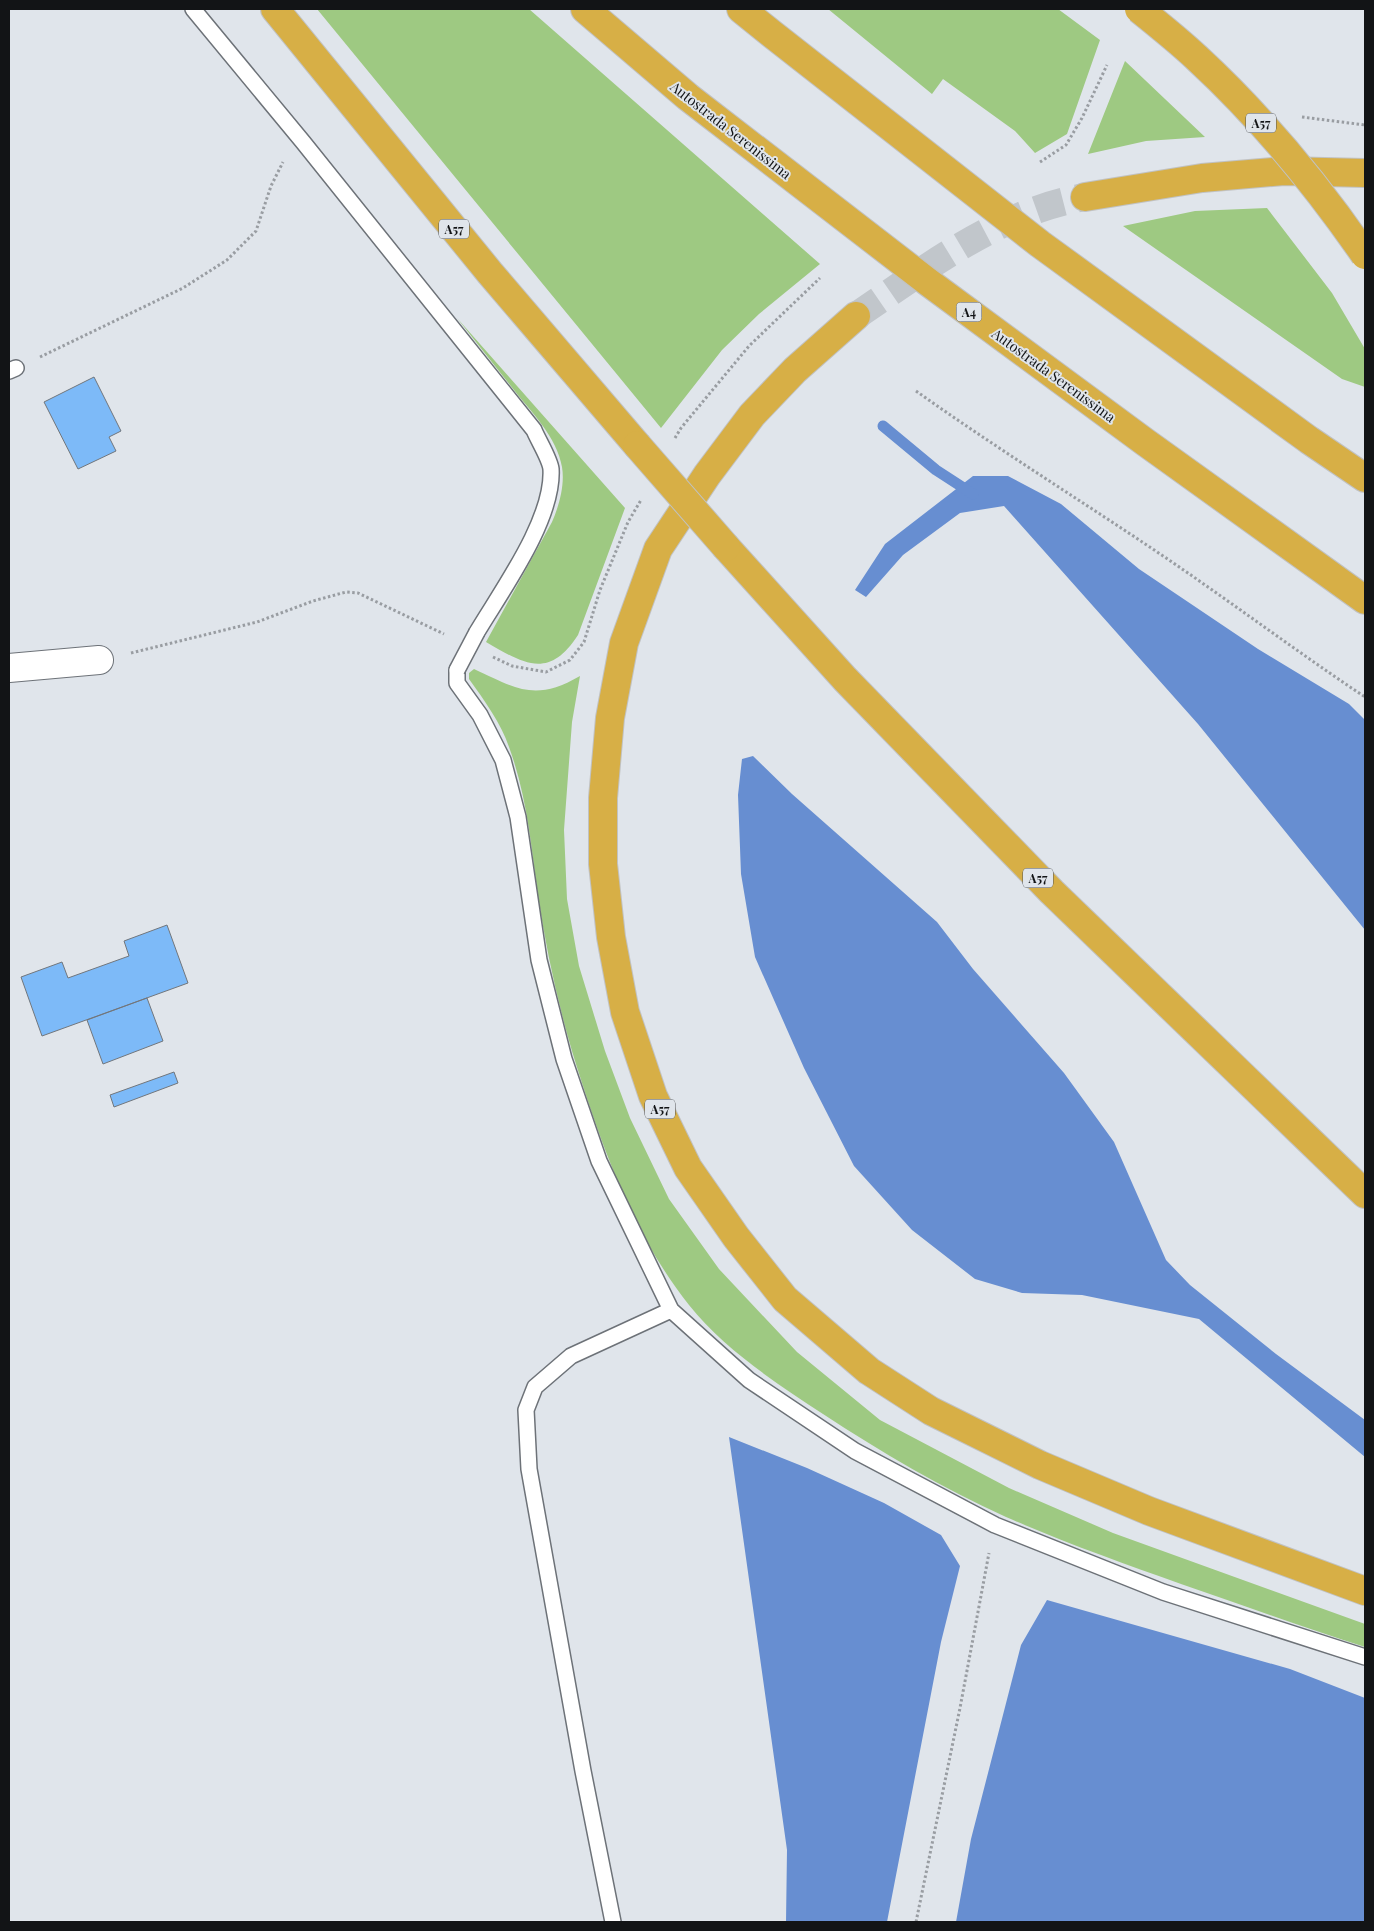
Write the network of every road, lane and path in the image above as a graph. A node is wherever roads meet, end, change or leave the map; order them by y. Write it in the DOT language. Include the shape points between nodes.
graph roads {
  1 [pos="193,9"];
  2 [pos="275,9"];
  3 [pos="585,9"];
  4 [pos="742,9"];
  5 [pos="1139,9"];
  6 [pos="1107,65"];
  7 [pos="303,142"];
  8 [pos="1040,162"];
  9 [pos="1365,173"];
  10 [pos="1085,197"];
  11 [pos="1365,255"];
  12 [pos="856,316"];
  13 [pos="12,370"];
  14 [pos="916,391"];
  15 [pos="1365,478"];
  16 [pos="1365,600"];
  17 [pos="99,660"];
  18 [pos="9,668"];
  19 [pos="1365,697"];
  20 [pos="1365,1194"];
  21 [pos="671,1310"];
  22 [pos="998,1526"];
  23 [pos="1365,1591"];
  24 [pos="1365,1657"];
  25 [pos="613,1922"];
  26 [pos="916,1922"];
  1 -- 7 [label="lane"];
  2 -- 20 [label="highway, A57, bridge" via="490,272 637,445 845,678 1052,892"];
  3 -- 16 [label="highway, Autostrada Serenissima / A4" via="688,98 928,282"];
  4 -- 15 [label="highway" via="1040,244"];
  5 -- 11 [label="highway, A57, bridge" via="1198,59 1267,129 1331,206"];
  6 -- 8 [label="path" via="1066,145"];
  7 -- 13 [label="path" via="286,157 271,186 256,231 227,260 184,288"];
  7 -- 21 [label="lane, bridge" via="534,430 551,468 547,503 524,554 456,670 457,683 480,714 503,760 518,817 539,960 564,1059 599,1161"];
  9 -- 10 [label="highway" via="1275,172 1202,178"];
  12 -- 23 [label="highway, A57" via="795,370 752,416 706,475 658,549 624,643 610,718 603,798 603,864 611,937 625,1012 653,1096 688,1168 736,1237 785,1299 869,1371 931,1411 1040,1464 1149,1511"];
  14 -- 19 [label="path" via="1170,560"];
  17 -- 18 [label="street"];
  21 -- 22 [label="lane" via="749,1380 855,1451"];
  21 -- 25 [label="lane" via="571,1356 535,1387 526,1410 529,1469"];
  22 -- 24 [label="lane" via="1163,1592"];
  22 -- 26 [label="path" via="988,1558"];
}
